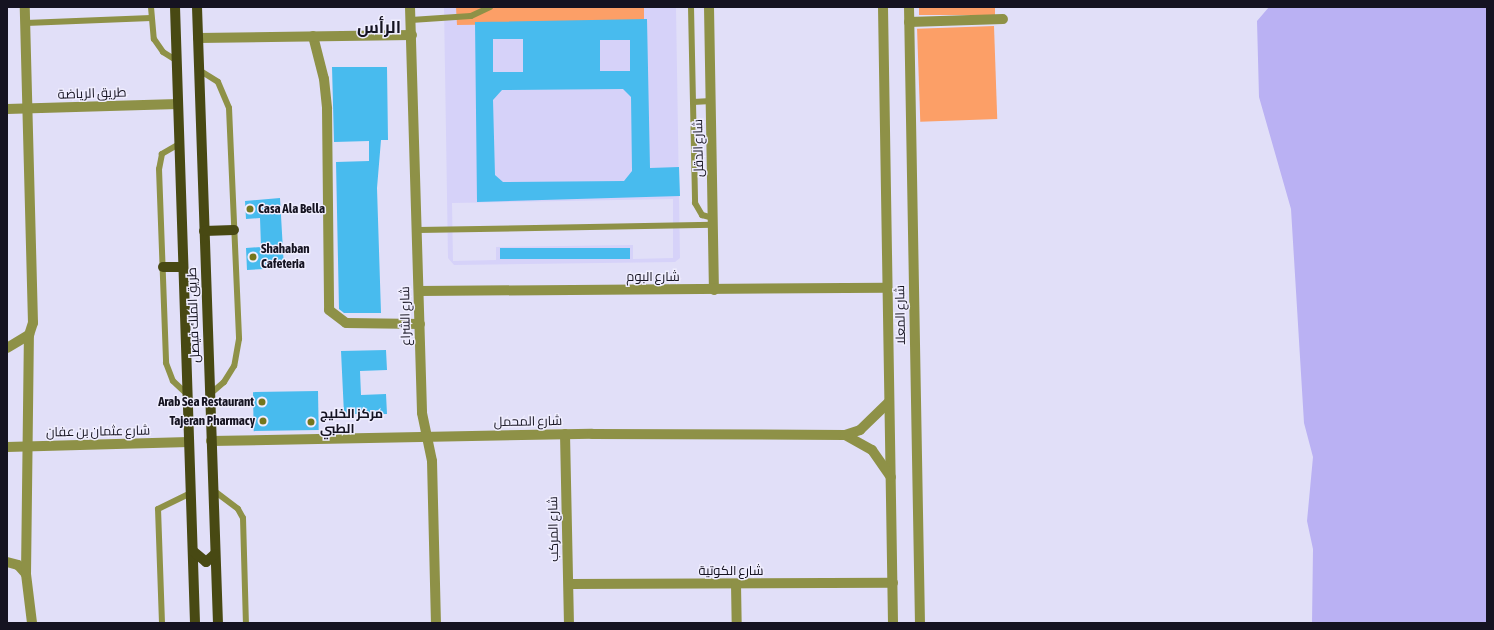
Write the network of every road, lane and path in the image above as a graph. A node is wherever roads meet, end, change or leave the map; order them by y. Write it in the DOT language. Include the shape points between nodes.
graph roads {
  1 [pos="26,7"];
  2 [pos="151,7"];
  3 [pos="175,7"];
  4 [pos="197,7"];
  5 [pos="410,7"];
  6 [pos="490,7"];
  7 [pos="691,7"];
  8 [pos="709,7"];
  9 [pos="883,7"];
  10 [pos="909,7"];
  11 [pos="151,18"];
  12 [pos="1002,19"];
  13 [pos="411,20"];
  14 [pos="909,22"];
  15 [pos="26,23"];
  16 [pos="412,35"];
  17 [pos="313,36"];
  18 [pos="198,38"];
  19 [pos="176,60"];
  20 [pos="199,70"];
  21 [pos="711,101"];
  22 [pos="693,102"];
  23 [pos="178,104"];
  24 [pos="7,109"];
  25 [pos="28,109"];
  26 [pos="179,144"];
  27 [pos="713,222"];
  28 [pos="234,230"];
  29 [pos="418,230"];
  30 [pos="204,231"];
  31 [pos="163,267"];
  32 [pos="183,267"];
  33 [pos="887,288"];
  34 [pos="714,290"];
  35 [pos="419,291"];
  36 [pos="420,324"];
  37 [pos="29,335"];
  38 [pos="7,348"];
  39 [pos="188,394"];
  40 [pos="210,394"];
  41 [pos="890,402"];
  42 [pos="565,434"];
  43 [pos="845,435"];
  44 [pos="426,437"];
  45 [pos="211,441"];
  46 [pos="189,442"];
  47 [pos="30,446"];
  48 [pos="7,447"];
  49 [pos="891,477"];
  50 [pos="213,490"];
  51 [pos="191,493"];
  52 [pos="193,551"];
  53 [pos="215,554"];
  54 [pos="7,562"];
  55 [pos="26,574"];
  56 [pos="893,583"];
  57 [pos="569,584"];
  58 [pos="736,584"];
  59 [pos="32,623"];
  60 [pos="162,623"];
  61 [pos="195,623"];
  62 [pos="218,623"];
  63 [pos="246,623"];
  64 [pos="436,623"];
  65 [pos="570,623"];
  66 [pos="737,623"];
  67 [pos="893,623"];
  68 [pos="920,623"];
  1 -- 15 [label="street"];
  2 -- 11 [label="lane"];
  3 -- 19 [label="main road, طريق الملك فيصل"];
  4 -- 18 [label="main road, طريق الملك فيصل"];
  5 -- 13 [label="street, شارع الشراع"];
  6 -- 13 [label="lane" via="471,16"];
  7 -- 22 [label="lane"];
  8 -- 21 [label="street, شارع الدقل"];
  9 -- 33 [label="street, شارع المعلا"];
  10 -- 14 [label="street, شارع المعلا"];
  11 -- 15 [label="lane"];
  11 -- 19 [label="lane" via="158,46"];
  12 -- 14 [label="street"];
  13 -- 16 [label="street, شارع الشراع"];
  14 -- 68 [label="street, شارع المعلا"];
  15 -- 25 [label="street"];
  16 -- 17 [label="street"];
  16 -- 29 [label="street, شارع الشراع"];
  17 -- 18 [label="street"];
  17 -- 36 [label="street" via="327,109 329,310 346,323"];
  18 -- 20 [label="main road, طريق الملك فيصل"];
  19 -- 23 [label="main road, طريق الملك فيصل"];
  20 -- 28 [label="lane" via="218,82 228,102"];
  20 -- 30 [label="main road, طريق الملك فيصل"];
  21 -- 22 [label="lane"];
  21 -- 27 [label="street, شارع الدقل"];
  22 -- 27 [label="lane" via="695,203 702,215"];
  23 -- 25 [label="street, طريق الرياضة"];
  23 -- 26 [label="main road, طريق الملك فيصل"];
  24 -- 25 [label="street, طريق الرياضة"];
  25 -- 37 [label="street" via="32,323"];
  26 -- 31 [label="lane" via="165,150 159,164"];
  26 -- 32 [label="main road, طريق الملك فيصل"];
  27 -- 29 [label="lane"];
  27 -- 34 [label="street, شارع الدقل"];
  28 -- 30 [label="main road"];
  28 -- 40 [label="lane" via="239,348 230,374"];
  29 -- 35 [label="street, شارع الشراع"];
  30 -- 40 [label="main road, طريق الملك فيصل"];
  31 -- 32 [label="main road"];
  31 -- 39 [label="lane" via="167,369 177,386"];
  32 -- 39 [label="main road, طريق الملك فيصل"];
  33 -- 34 [label="street, شارع البوم"];
  33 -- 41 [label="street, شارع المعلا"];
  34 -- 35 [label="street, شارع البوم"];
  35 -- 36 [label="street, شارع الشراع"];
  36 -- 44 [label="street, شارع الشراع"];
  37 -- 38 [label="street"];
  37 -- 47 [label="street"];
  39 -- 46 [label="main road, طريق الملك فيصل"];
  40 -- 45 [label="main road, طريق الملك فيصل"];
  41 -- 43 [label="street, شارع المحمل" via="860,430"];
  41 -- 49 [label="street, شارع المعلا"];
  42 -- 43 [label="street, شارع المحمل"];
  42 -- 44 [label="street, شارع المحمل"];
  42 -- 57 [label="street, شارع المركب"];
  43 -- 49 [label="street, شارع المحمل" via="872,450"];
  44 -- 45 [label="street, شارع المحمل"];
  44 -- 64 [label="street, شارع الشراع" via="432,461"];
  45 -- 50 [label="main road, طريق الملك فيصل"];
  46 -- 47 [label="street, شارع عثمان بن عفان"];
  46 -- 51 [label="main road, طريق الملك فيصل"];
  47 -- 48 [label="street, شارع عثمان بن عفان"];
  47 -- 55 [label="street"];
  49 -- 56 [label="street, شارع المعلا"];
  50 -- 53 [label="main road, طريق الملك فيصل"];
  50 -- 63 [label="lane" via="238,509 243,518"];
  51 -- 52 [label="main road, طريق الملك فيصل"];
  51 -- 60 [label="lane" via="158,509"];
  52 -- 53 [label="main road" via="206,562"];
  52 -- 61 [label="main road, طريق الملك فيصل"];
  53 -- 62 [label="main road, طريق الملك فيصل"];
  54 -- 55 [label="street" via="18,564"];
  55 -- 59 [label="street"];
  56 -- 58 [label="street, شارع الكوتية"];
  56 -- 67 [label="street, شارع المعلا"];
  57 -- 58 [label="street, شارع الكوتية"];
  57 -- 65 [label="street, شارع المركب"];
  58 -- 66 [label="street"];
}
